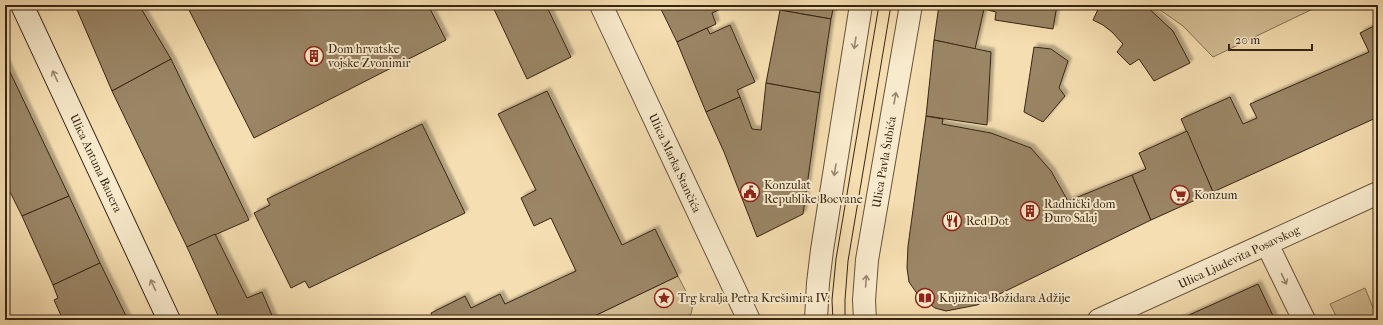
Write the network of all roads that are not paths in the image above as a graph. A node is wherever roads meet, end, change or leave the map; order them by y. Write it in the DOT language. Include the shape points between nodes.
graph roads {
  1 [pos="22,5"];
  2 [pos="601,5"];
  3 [pos="861,5"];
  4 [pos="911,5"];
  5 [pos="1378,193"];
  6 [pos="1267,244"];
  7 [pos="169,320"];
  8 [pos="749,320"];
  9 [pos="816,320"];
  10 [pos="865,320"];
  11 [pos="1099,320"];
  12 [pos="1304,320"];
  7 -- 1 [label="street, Ulica Antuna Bauera, one-way"];
  2 -- 8 [label="street, Ulica Marka Stančića"];
  3 -- 9 [label="street, one-way" via="822,250"];
  10 -- 4 [label="street, Ulica Pavla Šubića, one-way" via="868,260"];
  5 -- 6 [label="street, Ulica Ljudevita Posavskog"];
  6 -- 11 [label="street, Ulica Ljudevita Posavskog"];
  6 -- 12 [label="street, one-way"];
}
